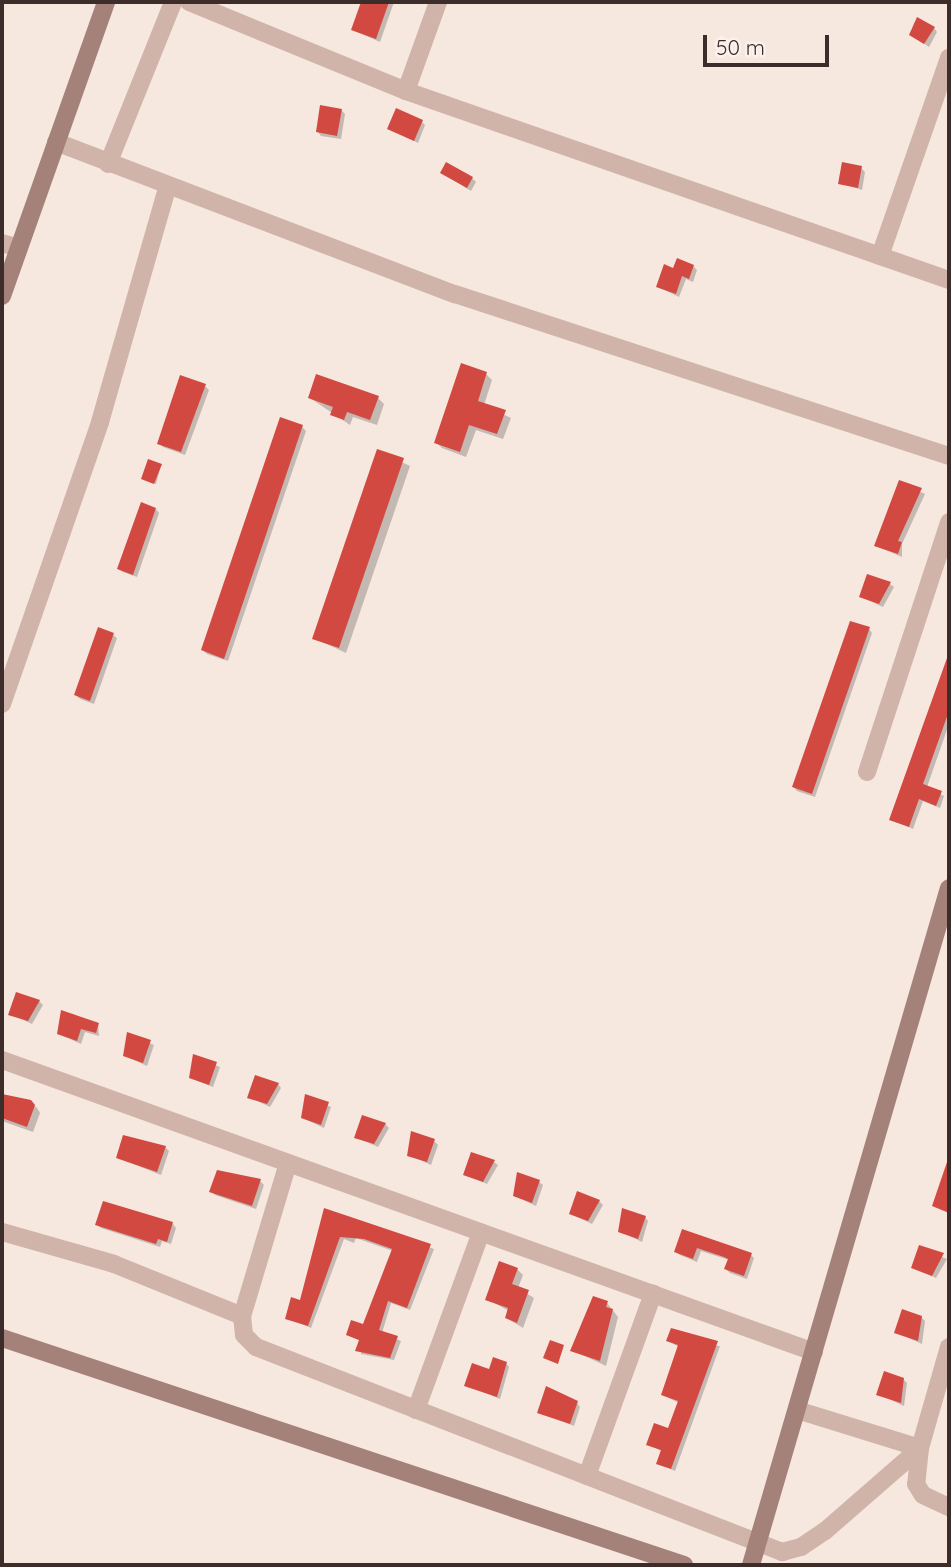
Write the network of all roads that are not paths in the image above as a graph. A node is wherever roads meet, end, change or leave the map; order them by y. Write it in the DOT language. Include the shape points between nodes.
graph roads {
  1 [pos="106,2"];
  2 [pos="173,2"];
  3 [pos="189,2"];
  4 [pos="438,2"];
  5 [pos="949,58"];
  6 [pos="406,90"];
  7 [pos="56,142"];
  8 [pos="108,164"];
  9 [pos="167,188"];
  10 [pos="10,246"];
  11 [pos="880,256"];
  12 [pos="949,280"];
  13 [pos="2,296"];
  14 [pos="949,456"];
  15 [pos="949,522"];
  16 [pos="2,704"];
  17 [pos="867,772"];
  18 [pos="949,888"];
  19 [pos="2,1059"];
  20 [pos="288,1163"];
  21 [pos="481,1232"];
  22 [pos="2,1233"];
  23 [pos="653,1294"];
  24 [pos="242,1316"];
  25 [pos="2,1338"];
  26 [pos="949,1347"];
  27 [pos="814,1352"];
  28 [pos="416,1410"];
  29 [pos="797,1410"];
  30 [pos="919,1448"];
  31 [pos="587,1476"];
  32 [pos="949,1507"];
  33 [pos="758,1543"];
  34 [pos="684,1565"];
  35 [pos="751,1565"];
  1 -- 7 [label="street"];
  2 -- 8 [label="street"];
  3 -- 6 [label="street"];
  4 -- 6 [label="street"];
  5 -- 11 [label="street"];
  6 -- 11 [label="street"];
  7 -- 8 [label="street"];
  7 -- 10 [label="street"];
  8 -- 9 [label="street"];
  9 -- 14 [label="street" via="455,294"];
  9 -- 16 [label="street" via="100,422"];
  10 -- 13 [label="street"];
  11 -- 12 [label="street"];
  15 -- 17 [label="street"];
  18 -- 27 [label="street"];
  19 -- 20 [label="street"];
  20 -- 21 [label="street"];
  20 -- 24 [label="street"];
  21 -- 23 [label="street"];
  21 -- 28 [label="street"];
  22 -- 24 [label="street" via="114,1264"];
  23 -- 27 [label="street"];
  23 -- 31 [label="street"];
  24 -- 28 [label="street" via="244,1335 256,1347"];
  25 -- 34 [label="street"];
  26 -- 30 [label="street"];
  27 -- 29 [label="street"];
  28 -- 31 [label="street"];
  29 -- 30 [label="street"];
  29 -- 33 [label="street"];
  30 -- 32 [label="street" via="916,1484 923,1495"];
  30 -- 33 [label="street" via="825,1531 801,1546 782,1552"];
  31 -- 33 [label="street"];
  33 -- 35 [label="street"];
}
